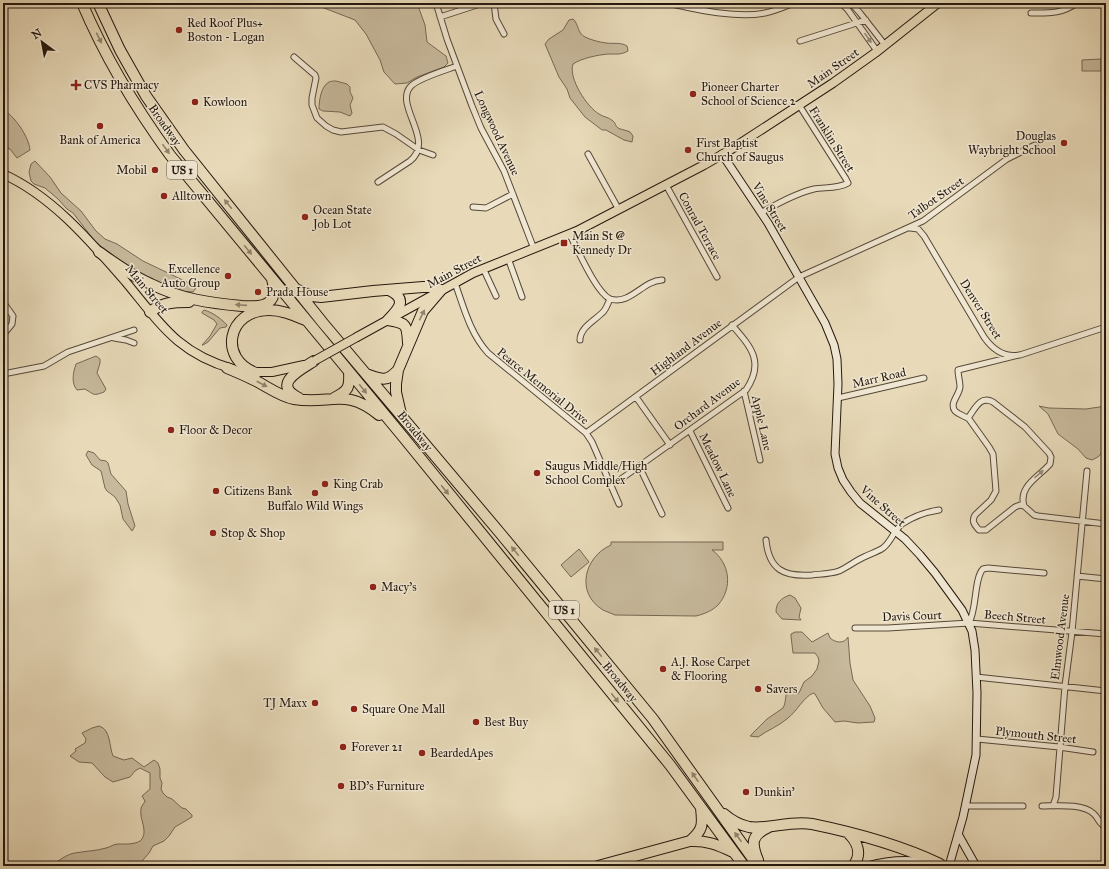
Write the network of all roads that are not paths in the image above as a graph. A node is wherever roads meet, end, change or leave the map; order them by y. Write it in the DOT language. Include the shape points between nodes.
graph roads {
  1 [pos="82,3"];
  2 [pos="98,3"];
  3 [pos="436,3"];
  4 [pos="483,3"];
  5 [pos="494,3"];
  6 [pos="667,3"];
  7 [pos="794,3"];
  8 [pos="841,3"];
  9 [pos="851,3"];
  10 [pos="938,3"];
  11 [pos="1077,3"];
  12 [pos="1031,13"];
  13 [pos="440,17"];
  14 [pos="866,20"];
  15 [pos="857,22"];
  16 [pos="504,34"];
  17 [pos="800,40"];
  18 [pos="885,45"];
  19 [pos="877,51"];
  20 [pos="294,57"];
  21 [pos="457,66"];
  22 [pos="799,105"];
  23 [pos="1035,145"];
  24 [pos="419,150"];
  25 [pos="588,154"];
  26 [pos="722,154"];
  27 [pos="433,155"];
  28 [pos="3,174"];
  29 [pos="378,182"];
  30 [pos="666,185"];
  31 [pos="513,194"];
  32 [pos="473,207"];
  33 [pos="619,210"];
  34 [pos="762,212"];
  35 [pos="909,229"];
  36 [pos="570,235"];
  37 [pos="534,249"];
  38 [pos="99,252"];
  39 [pos="508,258"];
  40 [pos="483,268"];
  41 [pos="716,277"];
  42 [pos="799,277"];
  43 [pos="272,279"];
  44 [pos="662,280"];
  45 [pos="455,283"];
  46 [pos="296,289"];
  47 [pos="389,290"];
  48 [pos="441,290"];
  49 [pos="331,296"];
  50 [pos="496,296"];
  51 [pos="522,297"];
  52 [pos="610,299"];
  53 [pos="3,302"];
  54 [pos="211,303"];
  55 [pos="150,312"];
  56 [pos="318,316"];
  57 [pos="388,320"];
  58 [pos="307,321"];
  59 [pos="732,325"];
  60 [pos="1106,327"];
  61 [pos="134,330"];
  62 [pos="3,335"];
  63 [pos="113,338"];
  64 [pos="580,340"];
  65 [pos="134,343"];
  66 [pos="408,344"];
  67 [pos="1019,355"];
  68 [pos="314,361"];
  69 [pos="227,368"];
  70 [pos="398,370"];
  71 [pos="349,372"];
  72 [pos="256,373"];
  73 [pos="365,373"];
  74 [pos="3,374"];
  75 [pos="924,378"];
  76 [pos="744,391"];
  77 [pos="636,397"];
  78 [pos="332,398"];
  79 [pos="838,398"];
  80 [pos="301,399"];
  81 [pos="403,418"];
  82 [pos="968,418"];
  83 [pos="397,429"];
  84 [pos="690,431"];
  85 [pos="586,433"];
  86 [pos="670,445"];
  87 [pos="760,460"];
  88 [pos="639,466"];
  89 [pos="1087,471"];
  90 [pos="621,479"];
  91 [pos="619,504"];
  92 [pos="1024,506"];
  93 [pos="728,508"];
  94 [pos="938,510"];
  95 [pos="662,514"];
  96 [pos="1082,521"];
  97 [pos="1106,524"];
  98 [pos="895,530"];
  99 [pos="766,540"];
  100 [pos="1044,573"];
  101 [pos="1077,576"];
  102 [pos="1106,579"];
  103 [pos="969,623"];
  104 [pos="855,628"];
  105 [pos="1072,632"];
  106 [pos="1106,634"];
  107 [pos="976,677"];
  108 [pos="1065,686"];
  109 [pos="1106,691"];
  110 [pos="976,739"];
  111 [pos="1059,747"];
  112 [pos="1092,752"];
  113 [pos="966,806"];
  114 [pos="1023,806"];
  115 [pos="1042,806"];
  116 [pos="1053,806"];
  117 [pos="701,807"];
  118 [pos="717,809"];
  119 [pos="772,825"];
  120 [pos="1106,827"];
  121 [pos="847,832"];
  122 [pos="958,834"];
  123 [pos="690,841"];
  124 [pos="734,853"];
  125 [pos="626,858"];
  126 [pos="598,866"];
  127 [pos="619,866"];
  128 [pos="744,866"];
  129 [pos="759,866"];
  130 [pos="853,866"];
  131 [pos="867,866"];
  132 [pos="942,866"];
  133 [pos="976,866"];
  1 -- 43 [label="highway, Broadway / US 1, one-way" via="118,76 150,127 182,171"];
  46 -- 2 [label="highway, Broadway / US 1, one-way" via="198,168 159,115 120,50"];
  3 -- 13 [label="street, Longwood Avenue"];
  4 -- 13 [label="street"];
  5 -- 16 [label="street" via="496,19"];
  6 -- 7 [label="street" via="686,8 746,15 764,13"];
  8 -- 15 [label="street"];
  9 -- 14 [label="street"];
  10 -- 18 [label="main road, Main Street"];
  11 -- 12 [label="street" via="1058,12"];
  13 -- 21 [label="street, Longwood Avenue"];
  14 -- 15 [label="street"];
  14 -- 18 [label="street"];
  15 -- 17 [label="street"];
  15 -- 19 [label="street, one-way"];
  18 -- 19 [label="main road, Main Street"];
  19 -- 22 [label="main road, Main Street"];
  20 -- 24 [label="street" via="315,75 312,105 316,116 323,124 342,132 383,127"];
  21 -- 24 [label="street" via="420,80 408,90 407,100 419,141"];
  21 -- 31 [label="street, Longwood Avenue" via="478,121 501,164"];
  22 -- 26 [label="main road, Main Street"];
  22 -- 34 [label="street, Franklin Street" via="848,183 809,190"];
  23 -- 35 [label="street, Talbot Street" via="1008,159"];
  24 -- 27 [label="street"];
  24 -- 29 [label="street" via="410,161"];
  25 -- 33 [label="street"];
  26 -- 30 [label="main road, Main Street"];
  26 -- 34 [label="street, Vine Street"];
  28 -- 38 [label="main road, Main Street" via="47,201"];
  30 -- 33 [label="main road, Main Street"];
  30 -- 41 [label="street, Conrad Terrace"];
  31 -- 32 [label="street" via="486,208"];
  31 -- 37 [label="street, Longwood Avenue"];
  33 -- 36 [label="main road, Main Street"];
  34 -- 42 [label="street, Vine Street"];
  35 -- 42 [label="street, Talbot Street"];
  35 -- 67 [label="street, Denver Street" via="918,229 924,236 990,345 1004,354"];
  36 -- 37 [label="main road, Main Street"];
  36 -- 52 [label="street" via="598,287"];
  37 -- 39 [label="main road, Main Street"];
  38 -- 54 [label="highway" via="151,284 172,293"];
  38 -- 55 [label="main road, Main Street"];
  39 -- 40 [label="main road, Main Street"];
  39 -- 51 [label="street"];
  40 -- 45 [label="main road, Main Street"];
  40 -- 50 [label="street"];
  42 -- 59 [label="street, Highland Avenue"];
  42 -- 79 [label="street, Vine Street" via="825,323 834,346 838,369"];
  43 -- 54 [label="highway, one-way" via="274,294 266,304 256,306"];
  43 -- 58 [label="highway, Broadway / US 1"];
  44 -- 52 [label="street" via="652,282 626,299"];
  45 -- 48 [label="main road, Main Street"];
  45 -- 85 [label="street, Pearce Memorial Drive" via="469,324 480,344"];
  46 -- 49 [label="highway" via="312,296"];
  46 -- 56 [label="highway, Broadway / US 1"];
  47 -- 48 [label="highway" via="432,287"];
  47 -- 49 [label="highway"];
  47 -- 57 [label="highway" via="397,295 400,304"];
  48 -- 57 [label="main road, Main Street"];
  66 -- 48 [label="highway, one-way" via="423,311"];
  49 -- 56 [label="highway" via="319,303"];
  52 -- 64 [label="street" via="604,311 586,327"];
  53 -- 62 [label="street" via="13,316 12,324"];
  54 -- 55 [label="highway" via="173,302"];
  55 -- 69 [label="main road, Main Street" via="181,345 207,361"];
  56 -- 73 [label="highway, Broadway / US 1"];
  57 -- 66 [label="highway" via="406,327"];
  57 -- 68 [label="main road, Main Street, bridge"];
  58 -- 71 [label="highway, Broadway / US 1"];
  58 -- 72 [label="highway" via="286,312 269,310 252,313 239,322 233,336 235,352 243,365"];
  59 -- 76 [label="street, Orchard Avenue" via="749,345 754,358 755,372"];
  59 -- 77 [label="street, Highland Avenue"];
  60 -- 67 [label="street, Denver Street"];
  61 -- 63 [label="street"];
  63 -- 65 [label="street"];
  63 -- 74 [label="street" via="68,352 44,366"];
  66 -- 70 [label="highway"];
  67 -- 82 [label="street" via="958,370 960,389 953,407"];
  68 -- 72 [label="main road, Main Street" via="287,370"];
  68 -- 80 [label="highway" via="293,374 288,381 290,392"];
  69 -- 72 [label="main road, Main Street"];
  69 -- 80 [label="highway, one-way" via="288,398"];
  70 -- 73 [label="highway" via="384,380"];
  70 -- 81 [label="highway" via="396,392"];
  71 -- 78 [label="highway" via="348,388"];
  71 -- 83 [label="highway, Broadway / US 1, one-way"];
  73 -- 81 [label="highway, Broadway / US 1"];
  75 -- 79 [label="street, Marr Road"];
  76 -- 84 [label="street, Orchard Avenue"];
  76 -- 87 [label="street, Apple Lane"];
  77 -- 85 [label="street, Highland Avenue"];
  77 -- 86 [label="street"];
  78 -- 80 [label="highway"];
  78 -- 83 [label="highway" via="351,399 362,403"];
  79 -- 98 [label="street, Vine Street" via="835,447 840,473 860,503"];
  118 -- 81 [label="highway, Broadway / US 1, one-way" via="655,722"];
  92 -- 82 [label="street, one-way" via="1022,498 1028,485 1050,464 1051,456 1026,427 987,399 982,400"];
  82 -- 92 [label="street" via="991,450 996,491 991,500 975,515 973,522 980,530 986,530 1015,506"];
  83 -- 117 [label="highway, Broadway / US 1, one-way" via="670,764"];
  84 -- 86 [label="street, Orchard Avenue"];
  84 -- 93 [label="street, Meadow Lane"];
  85 -- 91 [label="street, Pearce Memorial Drive"];
  86 -- 88 [label="street, Orchard Avenue"];
  88 -- 90 [label="street, Orchard Avenue"];
  88 -- 95 [label="street"];
  89 -- 96 [label="street, Elmwood Avenue"];
  92 -- 96 [label="street" via="1034,515"];
  94 -- 98 [label="street" via="912,518"];
  96 -- 97 [label="street"];
  96 -- 101 [label="street, Elmwood Avenue"];
  98 -- 99 [label="street" via="892,539 880,550 829,574 794,575 780,571 771,560"];
  98 -- 103 [label="street, Vine Street" via="932,568"];
  100 -- 103 [label="street" via="983,569 978,576 975,603"];
  101 -- 102 [label="street"];
  101 -- 105 [label="street, Elmwood Avenue"];
  103 -- 104 [label="street, Davis Court"];
  103 -- 105 [label="street, Beech Street"];
  103 -- 107 [label="street, Vine Street" via="974,637"];
  105 -- 106 [label="street, Beech Street"];
  105 -- 108 [label="street, Elmwood Avenue"];
  107 -- 108 [label="street"];
  107 -- 110 [label="street, Vine Street"];
  108 -- 109 [label="street"];
  108 -- 111 [label="street, Elmwood Avenue"];
  110 -- 111 [label="street, Plymouth Street"];
  110 -- 113 [label="street, Vine Street"];
  111 -- 112 [label="street, Plymouth Street"];
  111 -- 116 [label="street, Elmwood Avenue" via="1056,797"];
  113 -- 114 [label="street"];
  113 -- 122 [label="street, Vine Street"];
  115 -- 116 [label="street"];
  116 -- 120 [label="street" via="1080,807 1093,813 1101,825"];
  117 -- 123 [label="highway" via="701,829"];
  117 -- 124 [label="highway, Broadway / US 1"];
  118 -- 119 [label="highway" via="746,826"];
  129 -- 118 [label="highway, Broadway / US 1, one-way"];
  119 -- 121 [label="highway" via="808,823"];
  119 -- 129 [label="highway" via="760,831 754,838"];
  121 -- 130 [label="highway" via="858,848 857,860"];
  121 -- 132 [label="highway" via="897,845"];
  122 -- 132 [label="street, Vine Street"];
  122 -- 133 [label="street"];
  123 -- 124 [label="highway" via="714,843"];
  123 -- 125 [label="highway"];
  124 -- 128 [label="highway, Broadway / US 1"];
  125 -- 126 [label="highway"];
  125 -- 127 [label="highway"];
  131 -- 132 [label="street" via="904,860 918,860"];
}
